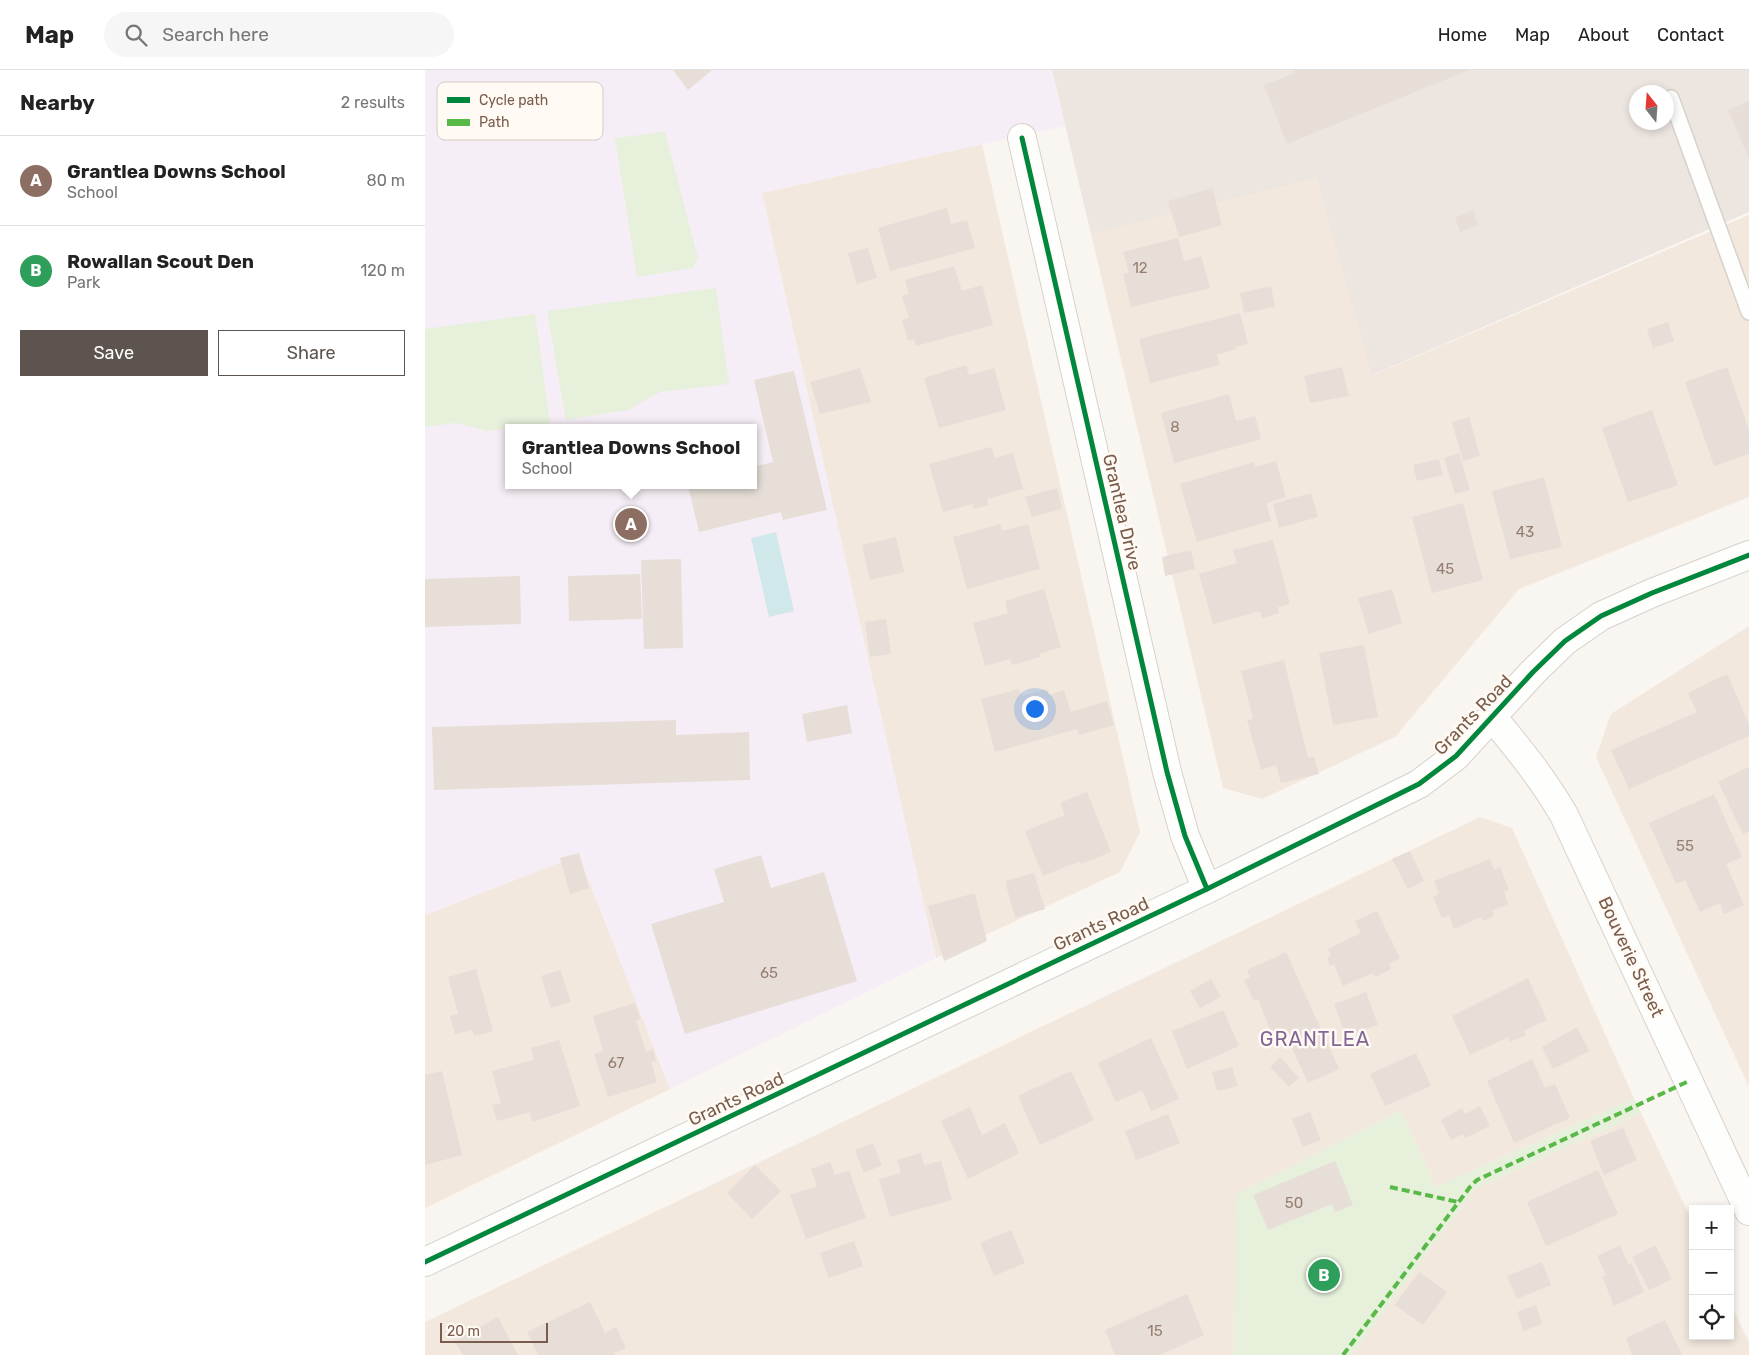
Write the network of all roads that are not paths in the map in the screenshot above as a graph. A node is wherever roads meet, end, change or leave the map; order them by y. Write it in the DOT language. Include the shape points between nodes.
graph roads {
  1 [pos="1674,106"];
  2 [pos="1022,138"];
  3 [pos="1749,312"];
  4 [pos="1749,555"];
  5 [pos="1491,717"];
  6 [pos="1207,889"];
  7 [pos="1749,1211"];
  8 [pos="425,1262"];
  1 -- 3 [label="lane"];
  2 -- 6 [label="street, Grantlea Drive" via="1169,780 1185,836"];
  4 -- 5 [label="street, Grants Road" via="1601,616 1565,641"];
  5 -- 6 [label="street, Grants Road" via="1455,756 1419,784"];
  5 -- 7 [label="street, Bouverie Street" via="1522,752 1564,815"];
  6 -- 8 [label="street, Grants Road"];
}
